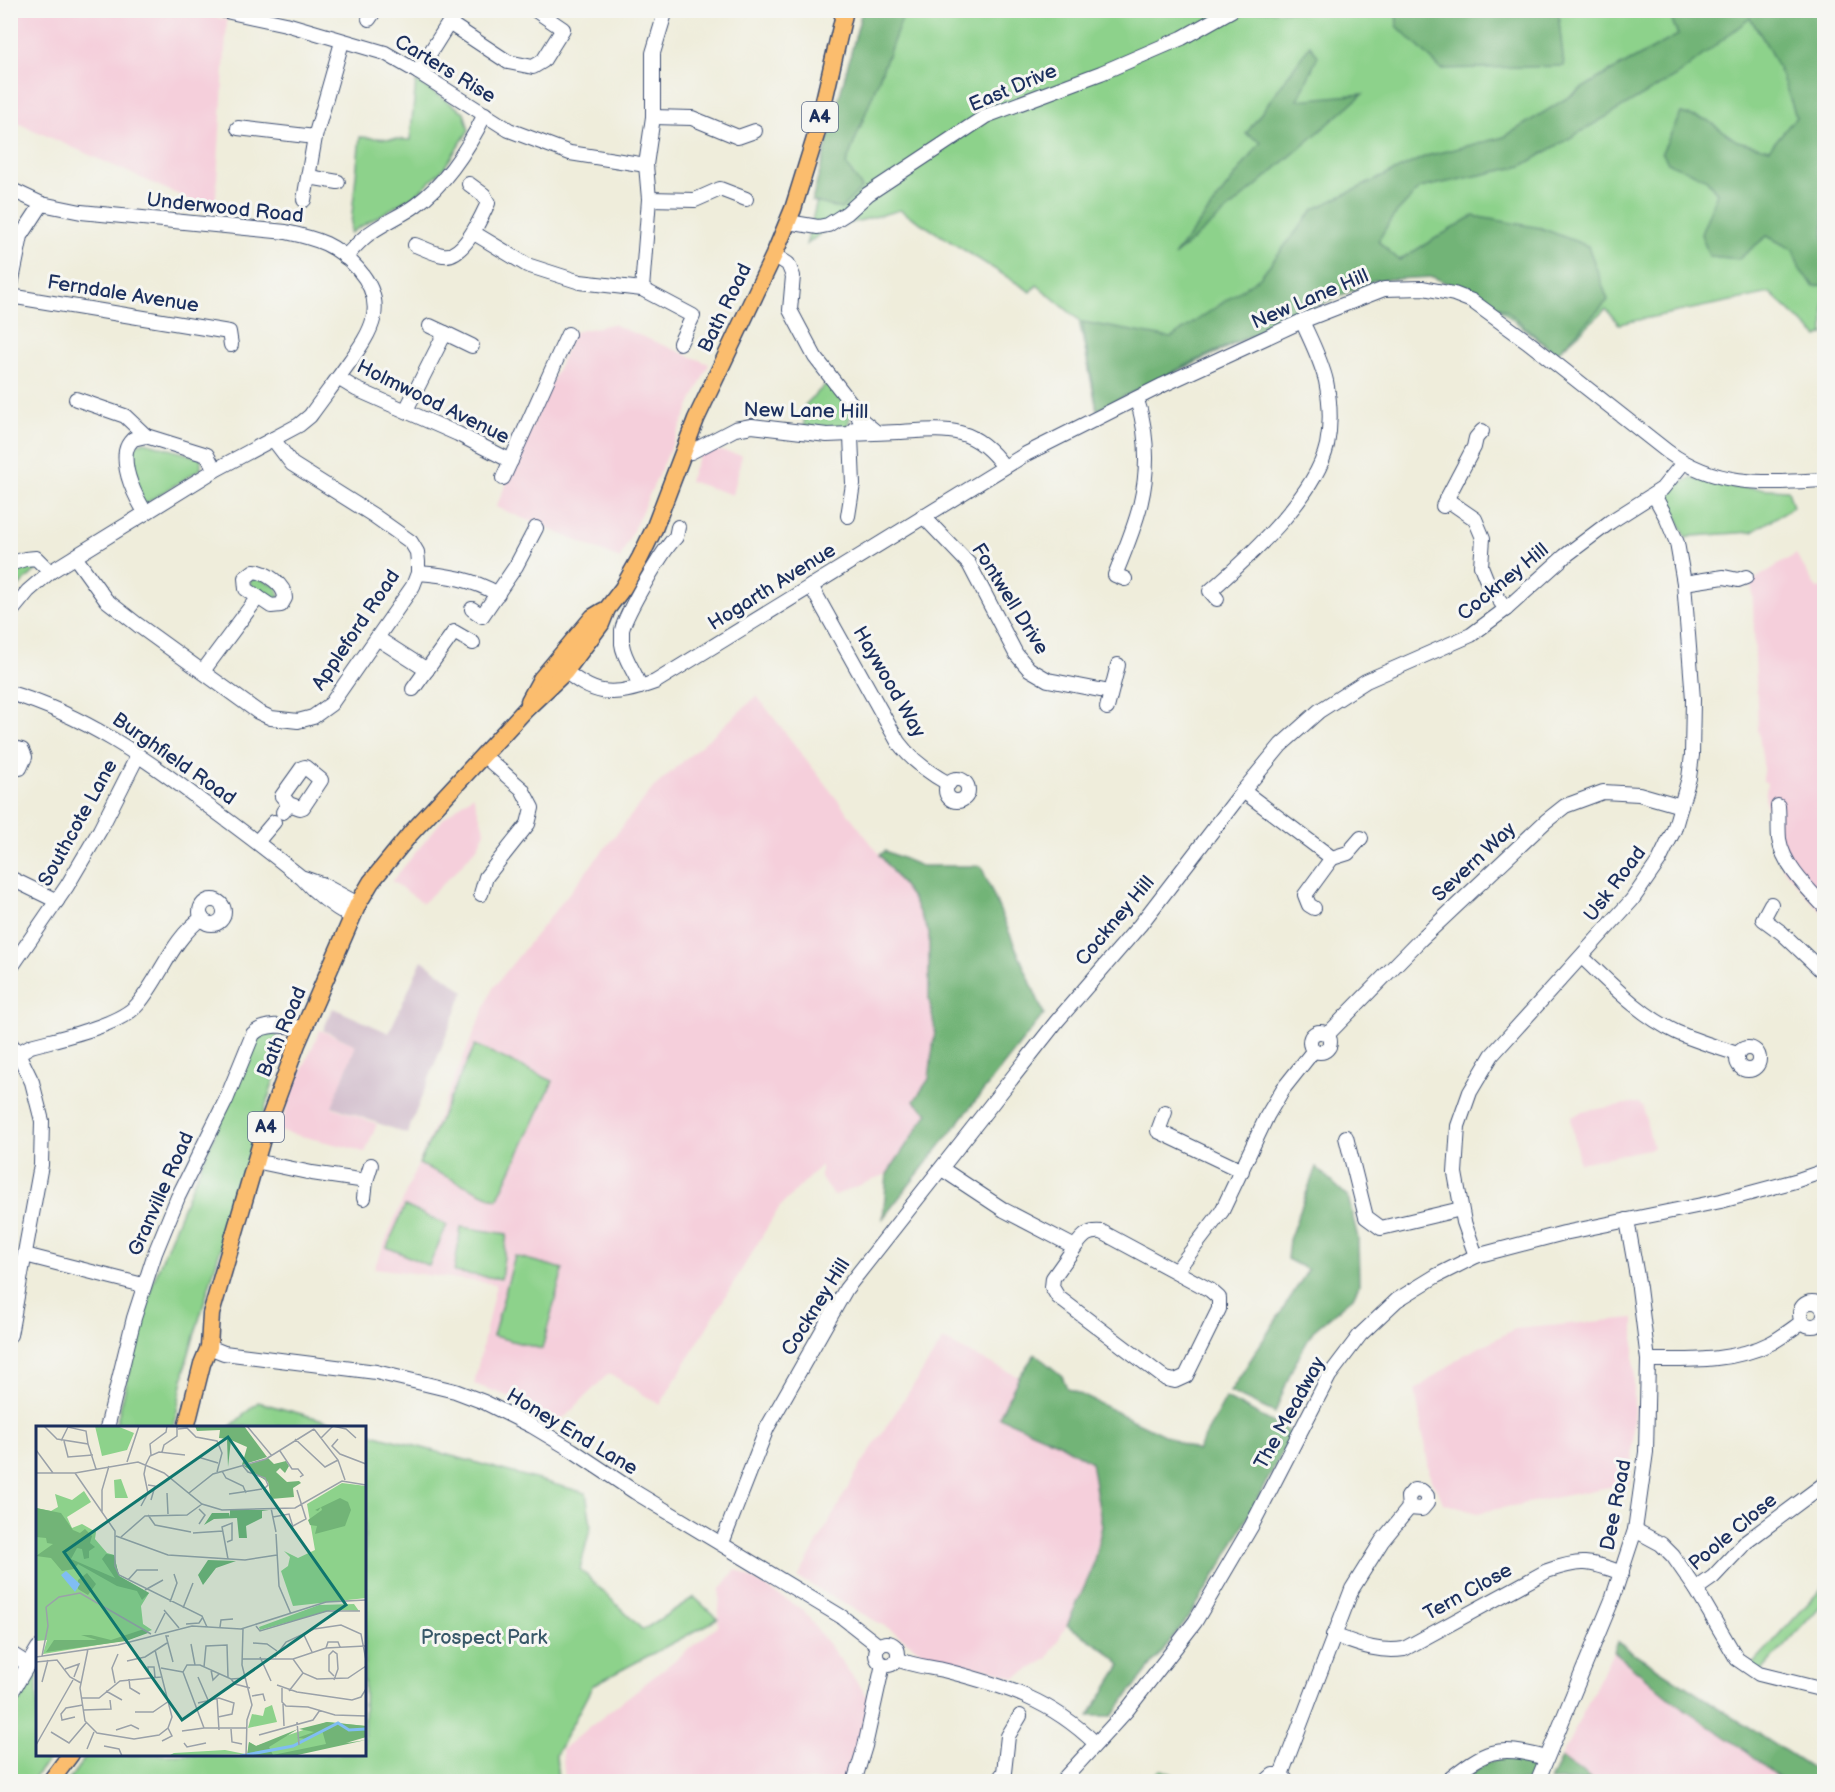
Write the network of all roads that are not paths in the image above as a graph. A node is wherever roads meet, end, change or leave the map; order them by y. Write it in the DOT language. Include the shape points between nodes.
graph roads {
  1 [pos="221,10"];
  2 [pos="457,10"];
  3 [pos="535,10"];
  4 [pos="666,10"];
  5 [pos="845,10"];
  6 [pos="1232,10"];
  7 [pos="288,17"];
  8 [pos="449,23"];
  9 [pos="342,42"];
  10 [pos="418,72"];
  11 [pos="485,114"];
  12 [pos="652,117"];
  13 [pos="238,128"];
  14 [pos="755,131"];
  15 [pos="315,137"];
  16 [pos="646,165"];
  17 [pos="309,177"];
  18 [pos="338,182"];
  19 [pos="469,184"];
  20 [pos="10,189"];
  21 [pos="649,199"];
  22 [pos="746,199"];
  23 [pos="304,200"];
  24 [pos="42,204"];
  25 [pos="788,222"];
  26 [pos="474,233"];
  27 [pos="415,245"];
  28 [pos="774,255"];
  29 [pos="345,257"];
  30 [pos="642,289"];
  31 [pos="10,290"];
  32 [pos="10,296"];
  33 [pos="1302,321"];
  34 [pos="430,326"];
  35 [pos="230,332"];
  36 [pos="445,333"];
  37 [pos="568,334"];
  38 [pos="680,343"];
  39 [pos="472,346"];
  40 [pos="338,378"];
  41 [pos="76,399"];
  42 [pos="1136,399"];
  43 [pos="406,410"];
  44 [pos="859,418"];
  45 [pos="1482,431"];
  46 [pos="876,432"];
  47 [pos="146,436"];
  48 [pos="851,436"];
  49 [pos="273,439"];
  50 [pos="683,453"];
  51 [pos="511,461"];
  52 [pos="1683,463"];
  53 [pos="1004,467"];
  54 [pos="215,470"];
  55 [pos="503,478"];
  56 [pos="1824,480"];
  57 [pos="1654,495"];
  58 [pos="146,513"];
  59 [pos="848,516"];
  60 [pos="923,516"];
  61 [pos="678,527"];
  62 [pos="536,528"];
  63 [pos="75,557"];
  64 [pos="10,564"];
  65 [pos="50,572"];
  66 [pos="418,573"];
  67 [pos="1114,574"];
  68 [pos="1746,577"];
  69 [pos="1684,583"];
  70 [pos="811,586"];
  71 [pos="1209,590"];
  72 [pos="498,594"];
  73 [pos="258,597"];
  74 [pos="472,609"];
  75 [pos="1506,609"];
  76 [pos="10,614"];
  77 [pos="377,638"];
  78 [pos="473,643"];
  79 [pos="1118,665"];
  80 [pos="560,667"];
  81 [pos="427,670"];
  82 [pos="202,671"];
  83 [pos="640,687"];
  84 [pos="413,689"];
  85 [pos="1110,692"];
  86 [pos="10,693"];
  87 [pos="1107,708"];
  88 [pos="10,747"];
  89 [pos="138,755"];
  90 [pos="483,755"];
  91 [pos="10,770"];
  92 [pos="949,784"];
  93 [pos="1243,790"];
  94 [pos="1681,806"];
  95 [pos="1778,806"];
  96 [pos="282,813"];
  97 [pos="1361,838"];
  98 [pos="257,842"];
  99 [pos="1332,858"];
  100 [pos="10,878"];
  101 [pos="481,894"];
  102 [pos="57,901"];
  103 [pos="1771,904"];
  104 [pos="1824,906"];
  105 [pos="1314,908"];
  106 [pos="355,910"];
  107 [pos="202,918"];
  108 [pos="1582,957"];
  109 [pos="10,969"];
  110 [pos="1824,973"];
  111 [pos="297,1027"];
  112 [pos="14,1048"];
  113 [pos="1737,1054"];
  114 [pos="1165,1112"];
  115 [pos="1346,1137"];
  116 [pos="255,1161"];
  117 [pos="371,1165"];
  118 [pos="942,1169"];
  119 [pos="1824,1171"];
  120 [pos="1242,1172"];
  121 [pos="366,1181"];
  122 [pos="364,1198"];
  123 [pos="1461,1209"];
  124 [pos="1627,1220"];
  125 [pos="1076,1246"];
  126 [pos="26,1255"];
  127 [pos="1476,1256"];
  128 [pos="1176,1271"];
  129 [pos="16,1277"];
  130 [pos="143,1285"];
  131 [pos="1824,1314"];
  132 [pos="10,1335"];
  133 [pos="208,1347"];
  134 [pos="1648,1360"];
  135 [pos="108,1426"];
  136 [pos="186,1426"];
  137 [pos="1824,1484"];
  138 [pos="1409,1508"];
  139 [pos="1635,1530"];
  140 [pos="722,1544"];
  141 [pos="1622,1573"];
  142 [pos="1696,1589"];
  143 [pos="1333,1635"];
  144 [pos="879,1646"];
  145 [pos="36,1652"];
  146 [pos="10,1653"];
  147 [pos="897,1659"];
  148 [pos="883,1664"];
  149 [pos="29,1665"];
  150 [pos="1824,1690"];
  151 [pos="10,1695"];
  152 [pos="1020,1716"];
  153 [pos="1095,1743"];
  154 [pos="70,1756"];
  155 [pos="1546,1758"];
  156 [pos="1284,1778"];
  157 [pos="50,1782"];
  158 [pos="854,1782"];
  159 [pos="997,1782"];
  160 [pos="1060,1782"];
  161 [pos="1265,1782"];
  162 [pos="1446,1782"];
  163 [pos="1537,1782"];
  1 -- 7 [label="street, Carters Rise"];
  2 -- 8 [label="street"];
  3 -- 8 [label="street" via="563,29 543,61 533,67 508,62"];
  4 -- 12 [label="street" via="653,53"];
  5 -- 25 [label="main road, Bath Road / A4" via="809,161"];
  6 -- 25 [label="street, East Drive" via="1182,38 1101,73 986,116 828,225"];
  7 -- 9 [label="street, Carters Rise"];
  8 -- 10 [label="street"];
  9 -- 10 [label="street, Carters Rise" via="385,53"];
  9 -- 15 [label="street"];
  10 -- 11 [label="street, Carters Rise"];
  11 -- 16 [label="street, Carters Rise" via="509,130 570,153"];
  11 -- 29 [label="street" via="456,163 429,192 416,205 365,237"];
  12 -- 14 [label="street" via="692,118 738,137"];
  12 -- 16 [label="street"];
  13 -- 15 [label="street"];
  15 -- 17 [label="street"];
  16 -- 21 [label="street"];
  17 -- 18 [label="street"];
  17 -- 23 [label="street"];
  19 -- 26 [label="street" via="488,203"];
  20 -- 24 [label="street, Underwood Road"];
  21 -- 22 [label="street" via="695,200 720,189"];
  21 -- 30 [label="street"];
  24 -- 29 [label="street, Underwood Road" via="81,212 286,232 325,242"];
  24 -- 31 [label="street" via="21,236"];
  25 -- 28 [label="main road, Bath Road / A4"];
  26 -- 27 [label="street" via="456,252 445,256"];
  26 -- 30 [label="street" via="536,268 580,282"];
  28 -- 44 [label="street" via="788,264 793,276 790,310 814,357"];
  28 -- 50 [label="main road, Bath Road / A4"];
  29 -- 40 [label="street, Underwood Road" via="367,281 375,308 370,331"];
  30 -- 38 [label="street" via="693,316"];
  32 -- 35 [label="street, Ferndale Avenue"];
  33 -- 42 [label="street, New Lane Hill"];
  33 -- 52 [label="street, New Lane Hill" via="1384,289 1423,288 1454,294 1486,310"];
  33 -- 71 [label="street" via="1326,380 1327,446 1312,483 1254,553"];
  34 -- 36 [label="street"];
  36 -- 39 [label="street"];
  36 -- 43 [label="street"];
  37 -- 51 [label="street, Holmwood Avenue"];
  40 -- 43 [label="street, Holmwood Avenue"];
  40 -- 49 [label="street, Underwood Road" via="310,416"];
  41 -- 47 [label="street" via="125,416"];
  42 -- 53 [label="street, New Lane Hill"];
  42 -- 67 [label="street" via="1146,444 1147,474 1134,529"];
  43 -- 51 [label="street, Holmwood Avenue"];
  44 -- 46 [label="street"];
  44 -- 48 [label="street"];
  45 -- 75 [label="street" via="1444,503 1475,519 1483,538 1481,566 1489,586"];
  46 -- 48 [label="street, New Lane Hill"];
  46 -- 53 [label="street, New Lane Hill" via="961,432 995,454"];
  47 -- 54 [label="street" via="207,455"];
  47 -- 58 [label="street" via="133,439 126,448 133,490"];
  48 -- 50 [label="street, New Lane Hill" via="752,426 735,429"];
  48 -- 59 [label="street" via="853,484"];
  49 -- 54 [label="street, Underwood Road"];
  49 -- 66 [label="street, Appleford Road" via="292,464 411,542 417,552"];
  50 -- 80 [label="main road, Bath Road / A4" via="645,547 623,588 607,609 594,616"];
  51 -- 55 [label="street, Holmwood Avenue"];
  52 -- 56 [label="street, New Lane Hill" via="1708,474 1761,484"];
  52 -- 57 [label="street, Cockney Hill"];
  53 -- 60 [label="street, Hogarth Avenue"];
  54 -- 58 [label="street, Underwood Road"];
  57 -- 69 [label="street, Usk Road" via="1677,543"];
  57 -- 75 [label="street, Cockney Hill" via="1610,522"];
  58 -- 63 [label="street, Underwood Road"];
  60 -- 70 [label="street, Hogarth Avenue"];
  60 -- 85 [label="street, Fontwell Drive" via="969,564 1016,654 1029,669 1048,680"];
  61 -- 83 [label="street" via="676,537 662,554 622,629 626,660"];
  62 -- 72 [label="street"];
  63 -- 65 [label="street, Underwood Road"];
  63 -- 82 [label="street, Appleford Road" via="106,600"];
  64 -- 65 [label="street" via="36,558"];
  65 -- 76 [label="street, Underwood Road"];
  66 -- 72 [label="street" via="471,581"];
  66 -- 77 [label="street, Appleford Road"];
  68 -- 69 [label="street"];
  69 -- 94 [label="street, Usk Road" via="1693,699 1692,755"];
  70 -- 83 [label="street, Hogarth Avenue" via="674,671"];
  70 -- 92 [label="street, Haywood Way" via="898,742 929,773"];
  72 -- 74 [label="street" via="482,616"];
  73 -- 82 [label="street"];
  75 -- 93 [label="street, Cockney Hill" via="1471,635 1366,681 1319,711 1281,745"];
  77 -- 81 [label="street"];
  77 -- 82 [label="street, Appleford Road" via="331,704 313,717 298,721 258,712"];
  78 -- 81 [label="street" via="454,632"];
  79 -- 85 [label="street"];
  80 -- 83 [label="street, Hogarth Avenue" via="594,690"];
  80 -- 90 [label="main road, Bath Road / A4" via="533,691 526,709"];
  81 -- 84 [label="street"];
  85 -- 87 [label="street"];
  86 -- 89 [label="street, Burghfield Road" via="81,720"];
  88 -- 91 [label="street" via="22,750 25,758 20,768"];
  89 -- 98 [label="street, Burghfield Road"];
  89 -- 102 [label="street, Southcote Lane" via="100,830"];
  90 -- 101 [label="street" via="522,789 532,808 528,825 486,878"];
  90 -- 106 [label="main road, Bath Road / A4" via="394,853"];
  93 -- 99 [label="street"];
  93 -- 118 [label="street, Cockney Hill" via="1147,917 1058,1019"];
  94 -- 108 [label="street, Usk Road" via="1659,861 1632,900"];
  94 -- 120 [label="street, Severn Way" via="1639,794 1603,792 1565,806 1546,820 1327,1035 1328,1049 1314,1050 1267,1116"];
  95 -- 104 [label="street" via="1779,841 1791,866"];
  96 -- 98 [label="street"];
  97 -- 99 [label="street" via="1348,853"];
  98 -- 106 [label="street, Burghfield Road" via="331,906"];
  99 -- 105 [label="street" via="1305,895"];
  100 -- 102 [label="street"];
  102 -- 109 [label="street, Southcote Lane"];
  103 -- 110 [label="street" via="1763,919"];
  106 -- 111 [label="main road, Bath Road / A4"];
  107 -- 112 [label="street" via="188,928 138,1005 120,1019"];
  108 -- 113 [label="street" via="1661,1023"];
  108 -- 123 [label="street, Usk Road" via="1492,1055 1470,1092 1458,1126 1455,1173"];
  111 -- 116 [label="main road, Bath Road / A4" via="294,1052"];
  111 -- 130 [label="street, Granville Road" via="265,1027 253,1034 226,1100 178,1197"];
  112 -- 126 [label="street" via="32,1082 42,1121 41,1165"];
  114 -- 120 [label="street" via="1158,1131"];
  115 -- 123 [label="street" via="1366,1217 1381,1228"];
  116 -- 121 [label="street"];
  116 -- 133 [label="main road, Bath Road / A4" via="211,1314"];
  117 -- 121 [label="street"];
  118 -- 125 [label="street" via="1004,1210"];
  118 -- 140 [label="street, Cockney Hill" via="846,1289 767,1428"];
  119 -- 124 [label="street, The Meadway" via="1721,1201"];
  120 -- 128 [label="street, Severn Way" via="1222,1211"];
  121 -- 122 [label="street"];
  123 -- 127 [label="street, Usk Road"];
  124 -- 127 [label="street, The Meadway"];
  124 -- 134 [label="street, Dee Road"];
  125 -- 128 [label="street" via="1084,1235 1102,1232"];
  125 -- 128 [label="street" via="1053,1278 1052,1287 1058,1297 1166,1379 1175,1381 1186,1376 1220,1309 1219,1298 1210,1290"];
  126 -- 129 [label="street"];
  126 -- 130 [label="street"];
  127 -- 153 [label="street, The Meadway" via="1397,1300 1360,1335 1329,1376 1252,1525 1195,1622 1127,1710"];
  129 -- 132 [label="street"];
  130 -- 135 [label="street, Granville Road"];
  131 -- 134 [label="street" via="1821,1306 1809,1303 1801,1311 1802,1322 1771,1343 1741,1354 1705,1360"];
  133 -- 136 [label="main road, Bath Road / A4"];
  133 -- 140 [label="street, Honey End Lane" via="224,1353 376,1372 484,1402 532,1426"];
  134 -- 139 [label="street, Dee Road" via="1646,1452"];
  137 -- 142 [label="street, Poole Close" via="1746,1542"];
  138 -- 143 [label="street" via="1382,1541 1352,1589"];
  139 -- 141 [label="street, Dee Road"];
  139 -- 142 [label="street" via="1661,1544"];
  140 -- 144 [label="street, Honey End Lane" via="842,1617"];
  141 -- 143 [label="street, Tern Close" via="1596,1564 1563,1565 1404,1649 1372,1650"];
  141 -- 155 [label="street, Dee Road"];
  142 -- 150 [label="street" via="1737,1659 1759,1674"];
  143 -- 156 [label="street"];
  144 -- 147 [label="street, Honey End Lane" via="892,1644 897,1649"];
  144 -- 148 [label="street" via="876,1656"];
  145 -- 149 [label="street"];
  146 -- 149 [label="street"];
  147 -- 148 [label="street"];
  147 -- 153 [label="street, Honey End Lane" via="991,1682 1024,1695 1076,1724"];
  148 -- 158 [label="street"];
  149 -- 151 [label="street"];
  152 -- 159 [label="street" via="1008,1736 1004,1772"];
  153 -- 160 [label="street, The Meadway"];
  154 -- 157 [label="main road"];
  155 -- 162 [label="street" via="1499,1750 1474,1760"];
  155 -- 163 [label="street, Dee Road"];
  156 -- 161 [label="street" via="1273,1774"];
}
